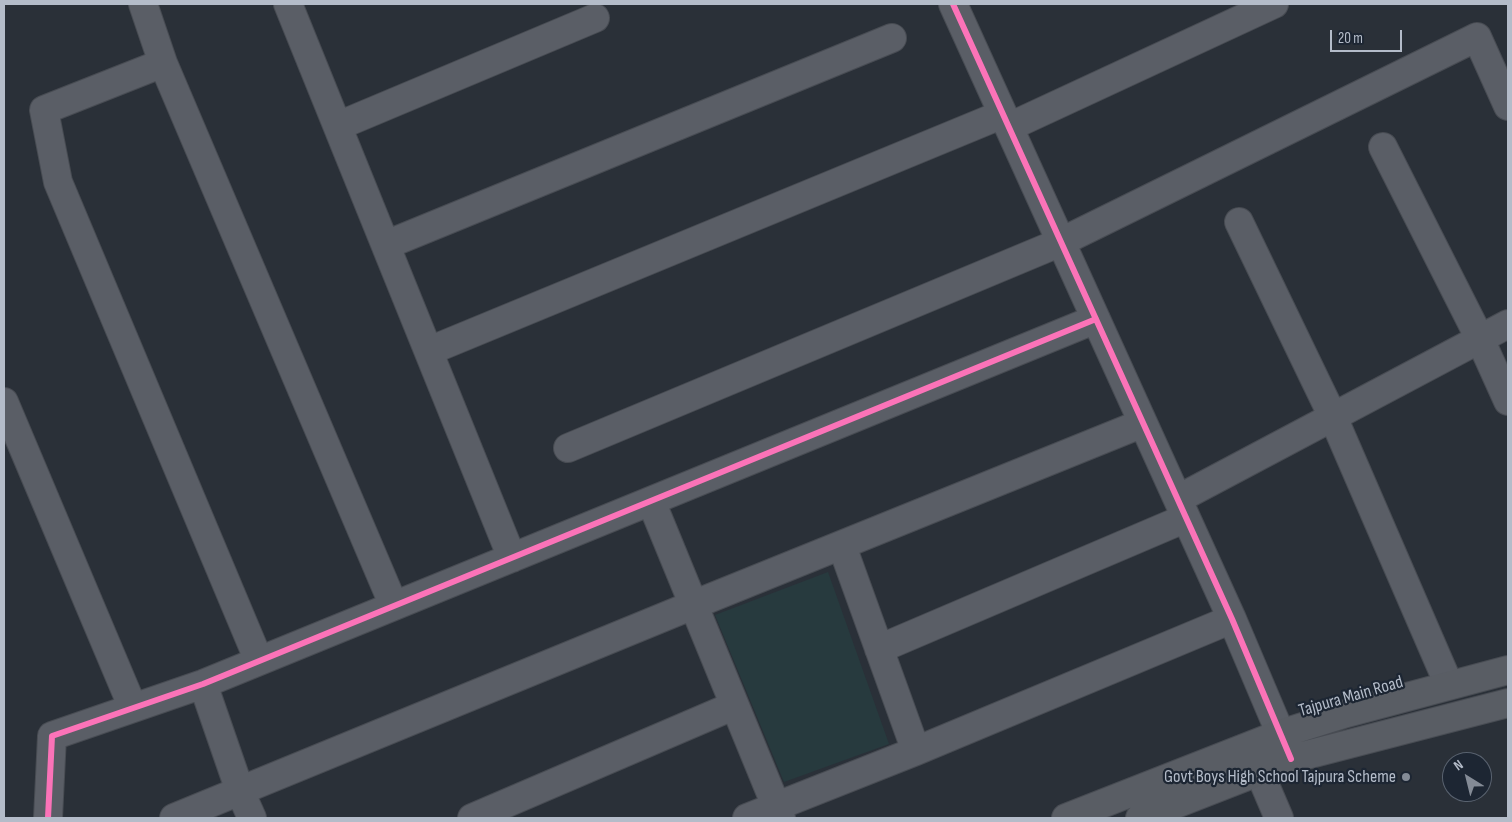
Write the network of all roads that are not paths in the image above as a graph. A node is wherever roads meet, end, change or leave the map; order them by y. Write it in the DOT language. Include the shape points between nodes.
graph roads {
  1 [pos="143,4"];
  2 [pos="288,4"];
  3 [pos="953,4"];
  4 [pos="1274,4"];
  5 [pos="595,18"];
  6 [pos="892,38"];
  7 [pos="163,63"];
  8 [pos="1508,106"];
  9 [pos="1006,121"];
  10 [pos="338,126"];
  11 [pos="1383,147"];
  12 [pos="1239,222"];
  13 [pos="1061,242"];
  14 [pos="386,245"];
  15 [pos="1096,319"];
  16 [pos="1508,324"];
  17 [pos="1480,339"];
  18 [pos="429,351"];
  19 [pos="1508,401"];
  20 [pos="4,402"];
  21 [pos="1333,417"];
  22 [pos="1143,423"];
  23 [pos="568,448"];
  24 [pos="651,501"];
  25 [pos="1182,509"];
  26 [pos="842,546"];
  27 [pos="512,558"];
  28 [pos="693,605"];
  29 [pos="394,606"];
  30 [pos="1232,619"];
  31 [pos="879,649"];
  32 [pos="260,661"];
  33 [pos="1508,670"];
  34 [pos="203,684"];
  35 [pos="1449,685"];
  36 [pos="1508,703"];
  37 [pos="734,706"];
  38 [pos="133,708"];
  39 [pos="1280,734"];
  40 [pos="1248,746"];
  41 [pos="916,751"];
  42 [pos="1291,759"];
  43 [pos="1260,772"];
  44 [pos="240,791"];
  45 [pos="778,812"];
  46 [pos="48,818"];
  47 [pos="174,818"];
  48 [pos="252,818"];
  49 [pos="472,818"];
  50 [pos="747,818"];
  51 [pos="1066,818"];
  52 [pos="1140,818"];
  53 [pos="1279,818"];
  1 -- 7 [label="street"];
  2 -- 10 [label="street"];
  3 -- 9 [label="street"];
  4 -- 9 [label="street"];
  5 -- 10 [label="street"];
  6 -- 14 [label="street"];
  7 -- 29 [label="street"];
  7 -- 32 [label="street" via="44,110 58,182"];
  8 -- 13 [label="street" via="1477,37"];
  9 -- 13 [label="street"];
  9 -- 18 [label="street"];
  10 -- 14 [label="street"];
  11 -- 17 [label="street"];
  12 -- 21 [label="street"];
  13 -- 15 [label="street"];
  13 -- 23 [label="street"];
  14 -- 18 [label="street"];
  15 -- 22 [label="street"];
  15 -- 24 [label="street"];
  16 -- 17 [label="street"];
  17 -- 19 [label="street"];
  17 -- 21 [label="street"];
  18 -- 27 [label="street"];
  20 -- 38 [label="street"];
  21 -- 25 [label="street"];
  21 -- 35 [label="street"];
  22 -- 25 [label="street"];
  22 -- 26 [label="street"];
  24 -- 27 [label="street"];
  24 -- 28 [label="street"];
  25 -- 30 [label="street"];
  25 -- 31 [label="street"];
  26 -- 28 [label="street"];
  26 -- 31 [label="street"];
  27 -- 29 [label="street"];
  28 -- 37 [label="street"];
  28 -- 44 [label="street"];
  29 -- 32 [label="street"];
  30 -- 39 [label="street"];
  30 -- 41 [label="street"];
  31 -- 41 [label="street"];
  32 -- 34 [label="street"];
  33 -- 35 [label="street, Tajpura Main Road"];
  34 -- 38 [label="street"];
  34 -- 44 [label="street"];
  35 -- 39 [label="street, Tajpura Main Road"];
  36 -- 42 [label="street"];
  37 -- 45 [label="street"];
  37 -- 49 [label="street"];
  38 -- 46 [label="street" via="52,736"];
  39 -- 40 [label="street, Tajpura Main Road"];
  39 -- 42 [label="street"];
  40 -- 43 [label="street"];
  40 -- 51 [label="street, Tajpura Main Road"];
  41 -- 45 [label="street"];
  42 -- 43 [label="street"];
  43 -- 52 [label="street"];
  43 -- 53 [label="street"];
  44 -- 47 [label="street"];
  44 -- 48 [label="street"];
  45 -- 50 [label="street"];
}
